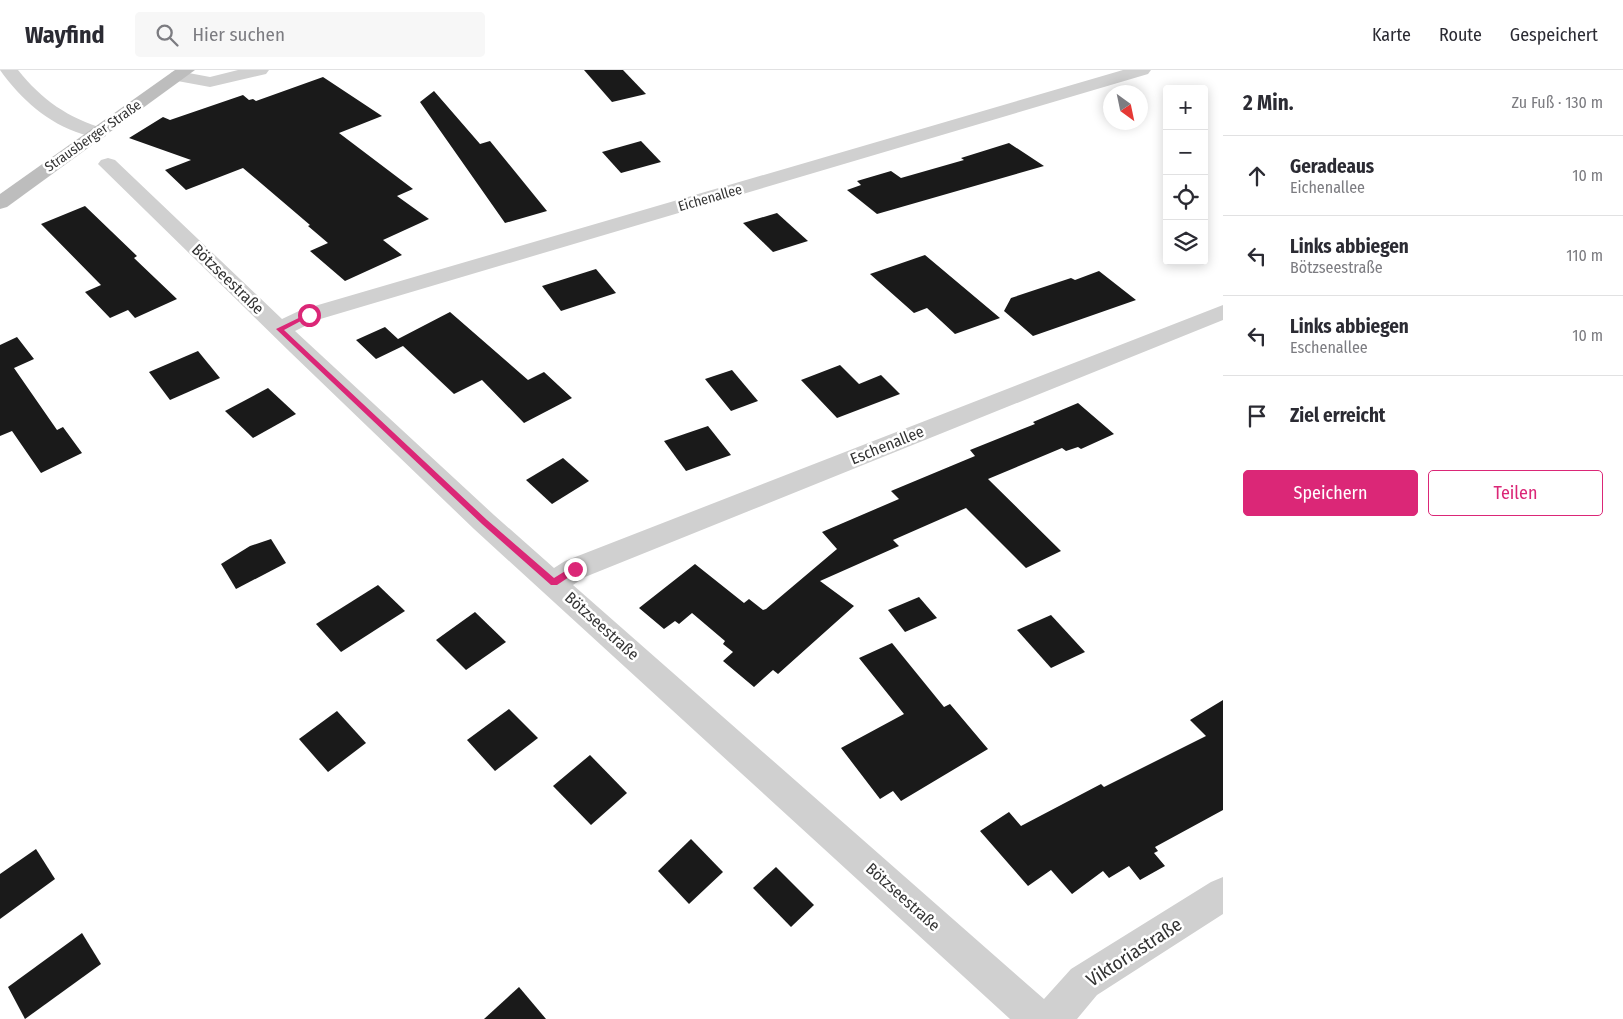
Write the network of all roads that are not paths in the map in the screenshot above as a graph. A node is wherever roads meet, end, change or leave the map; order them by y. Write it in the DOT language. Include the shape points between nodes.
graph roads {
  1 [pos="260,70"];
  2 [pos="1142,70"];
  3 [pos="6,72"];
  4 [pos="182,73"];
  5 [pos="98,133"];
  6 [pos="108,164"];
  7 [pos="0,203"];
  8 [pos="1223,312"];
  9 [pos="280,329"];
  10 [pos="554,583"];
  11 [pos="1223,894"];
  12 [pos="1038,1019"];
  13 [pos="1052,1019"];
  1 -- 4 [label="street" via="210,82"];
  2 -- 9 [label="street, Eichenallee" via="309,315"];
  3 -- 5 [label="street" via="53,116"];
  4 -- 5 [label="main road, Strausberger Straße"];
  5 -- 7 [label="main road, Strausberger Straße"];
  6 -- 9 [label="street, Bötzseestraße"];
  8 -- 10 [label="street, Eschenallee" via="575,569"];
  9 -- 10 [label="street, Bötzseestraße" via="484,522"];
  10 -- 12 [label="street, Bötzseestraße"];
  11 -- 13 [label="street, Viktoriastraße" via="1084,982"];
}
